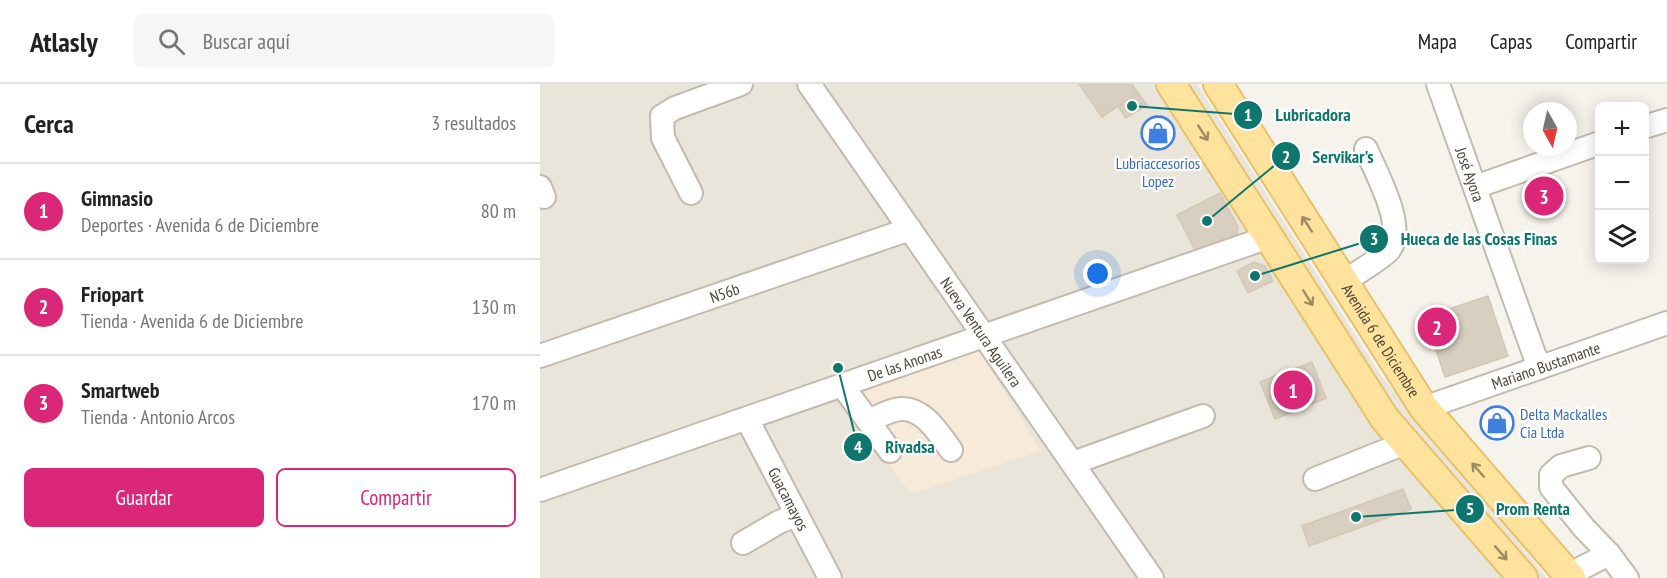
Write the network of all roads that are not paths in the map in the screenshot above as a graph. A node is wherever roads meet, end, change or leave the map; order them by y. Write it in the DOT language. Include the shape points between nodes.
graph roads {
  1 [pos="741,84"];
  2 [pos="809,84"];
  3 [pos="1171,84"];
  4 [pos="1218,84"];
  5 [pos="1438,84"];
  6 [pos="1667,120"];
  7 [pos="1649,125"];
  8 [pos="1595,144"];
  9 [pos="1366,150"];
  10 [pos="1475,186"];
  11 [pos="691,193"];
  12 [pos="910,229"];
  13 [pos="1269,237"];
  14 [pos="1344,282"];
  15 [pos="1667,324"];
  16 [pos="985,336"];
  17 [pos="540,356"];
  18 [pos="1539,368"];
  19 [pos="842,385"];
  20 [pos="1424,408"];
  21 [pos="1203,416"];
  22 [pos="747,418"];
  23 [pos="868,421"];
  24 [pos="1405,443"];
  25 [pos="951,450"];
  26 [pos="890,451"];
  27 [pos="1589,458"];
  28 [pos="1073,463"];
  29 [pos="1314,479"];
  30 [pos="540,490"];
  31 [pos="797,515"];
  32 [pos="743,543"];
  33 [pos="1610,554"];
  34 [pos="1569,576"];
  35 [pos="830,578"];
  36 [pos="1152,578"];
  37 [pos="1522,578"];
  38 [pos="1627,578"];
  1 -- 11 [label="street" via="662,116 663,138"];
  2 -- 12 [label="street, Nueva Ventura Aguilera"];
  3 -- 13 [label="main road, one-way"];
  14 -- 4 [label="main road, Avenida 6 de Diciembre, one-way"];
  5 -- 10 [label="street, José Ayora"];
  6 -- 7 [label="street"];
  8 -- 10 [label="street"];
  9 -- 14 [label="street" via="1395,221 1396,235 1389,250"];
  10 -- 18 [label="street, José Ayora"];
  12 -- 16 [label="street, Nueva Ventura Aguilera"];
  12 -- 17 [label="street, N56b"];
  13 -- 16 [label="street, De las Anonas"];
  13 -- 24 [label="main road, one-way" via="1385,419"];
  14 -- 20 [label="main road, Avenida 6 de Diciembre"];
  15 -- 18 [label="street, Mariano Bustamante"];
  16 -- 19 [label="street, De las Anonas"];
  16 -- 28 [label="street, Nueva Ventura Aguilera"];
  18 -- 20 [label="street, Mariano Bustamante"];
  19 -- 22 [label="street, De las Anonas"];
  19 -- 23 [label="street"];
  34 -- 20 [label="main road, Avenida 6 de Diciembre, one-way"];
  21 -- 28 [label="street"];
  22 -- 30 [label="street, De las Anonas"];
  22 -- 31 [label="street, Guacamayos"];
  23 -- 25 [label="street" via="900,409 910,410 926,418"];
  23 -- 26 [label="street"];
  24 -- 29 [label="street"];
  24 -- 37 [label="main road, one-way"];
  27 -- 33 [label="street" via="1561,466 1551,475 1551,487"];
  28 -- 36 [label="street, Nueva Ventura Aguilera"];
  31 -- 32 [label="street"];
  31 -- 35 [label="street, Guacamayos"];
  33 -- 34 [label="street"];
  33 -- 38 [label="street"];
}
